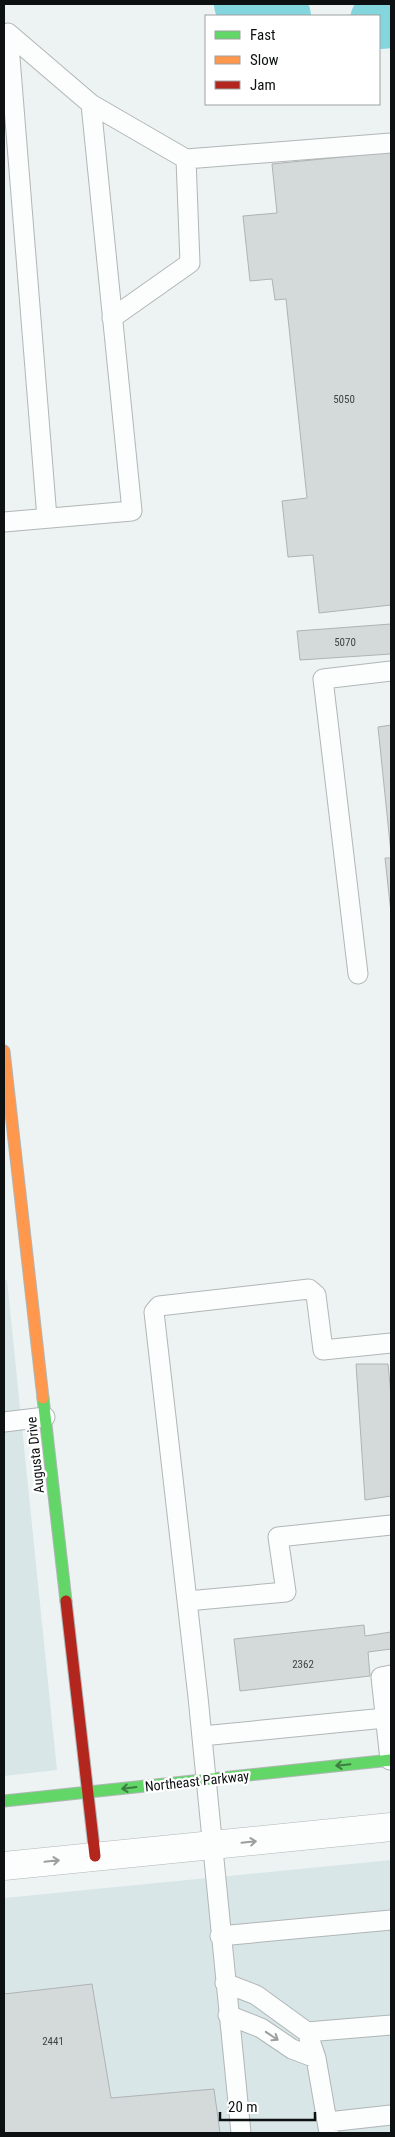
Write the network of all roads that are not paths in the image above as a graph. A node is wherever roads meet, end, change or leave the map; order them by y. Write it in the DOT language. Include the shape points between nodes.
graph roads {
  1 [pos="6,32"];
  2 [pos="91,104"];
  3 [pos="391,143"];
  4 [pos="186,159"];
  5 [pos="112,318"];
  6 [pos="46,518"];
  7 [pos="4,522"];
  8 [pos="391,671"];
  9 [pos="358,974"];
  10 [pos="4,1051"];
  11 [pos="391,1343"];
  12 [pos="45,1417"];
  13 [pos="4,1422"];
  14 [pos="391,1526"];
  15 [pos="187,1601"];
  16 [pos="391,1675"];
  17 [pos="385,1718"];
  18 [pos="202,1736"];
  19 [pos="391,1760"];
  20 [pos="206,1779"];
  21 [pos="88,1793"];
  22 [pos="4,1801"];
  23 [pos="391,1827"];
  24 [pos="211,1846"];
  25 [pos="95,1856"];
  26 [pos="4,1866"];
  27 [pos="391,1920"];
  28 [pos="220,1936"];
  29 [pos="225,1983"];
  30 [pos="228,2014"];
  31 [pos="391,2025"];
  32 [pos="307,2032"];
  33 [pos="316,2058"];
  34 [pos="391,2115"];
  35 [pos="328,2127"];
  36 [pos="240,2133"];
  1 -- 2 [label="lane"];
  1 -- 6 [label="lane"];
  2 -- 4 [label="lane"];
  2 -- 5 [label="lane"];
  3 -- 4 [label="lane"];
  4 -- 5 [label="lane" via="190,263"];
  5 -- 6 [label="lane" via="132,511"];
  6 -- 7 [label="lane"];
  8 -- 9 [label="lane" via="323,679"];
  10 -- 12 [label="street, Augusta Drive"];
  11 -- 15 [label="lane" via="323,1350 316,1295 309,1289 159,1306 154,1312"];
  12 -- 13 [label="lane"];
  12 -- 21 [label="street, Augusta Drive"];
  14 -- 15 [label="lane" via="278,1537 286,1592"];
  15 -- 18 [label="lane"];
  16 -- 17 [label="lane" via="380,1677"];
  17 -- 18 [label="lane"];
  17 -- 19 [label="lane"];
  18 -- 20 [label="lane"];
  19 -- 20 [label="street, Northeast Parkway, one-way"];
  20 -- 21 [label="street, Northeast Parkway, one-way"];
  20 -- 24 [label="lane"];
  21 -- 22 [label="street, Northeast Parkway"];
  21 -- 25 [label="street, Augusta Drive"];
  24 -- 23 [label="street, one-way"];
  24 -- 25 [label="street"];
  24 -- 28 [label="lane"];
  26 -- 25 [label="street, one-way"];
  27 -- 28 [label="lane"];
  28 -- 29 [label="lane"];
  29 -- 30 [label="lane"];
  29 -- 32 [label="lane" via="256,1995"];
  30 -- 33 [label="lane, one-way" via="261,2028 292,2049"];
  30 -- 36 [label="lane"];
  31 -- 32 [label="lane"];
  32 -- 33 [label="lane"];
  33 -- 35 [label="lane"];
  34 -- 35 [label="lane"];
}
